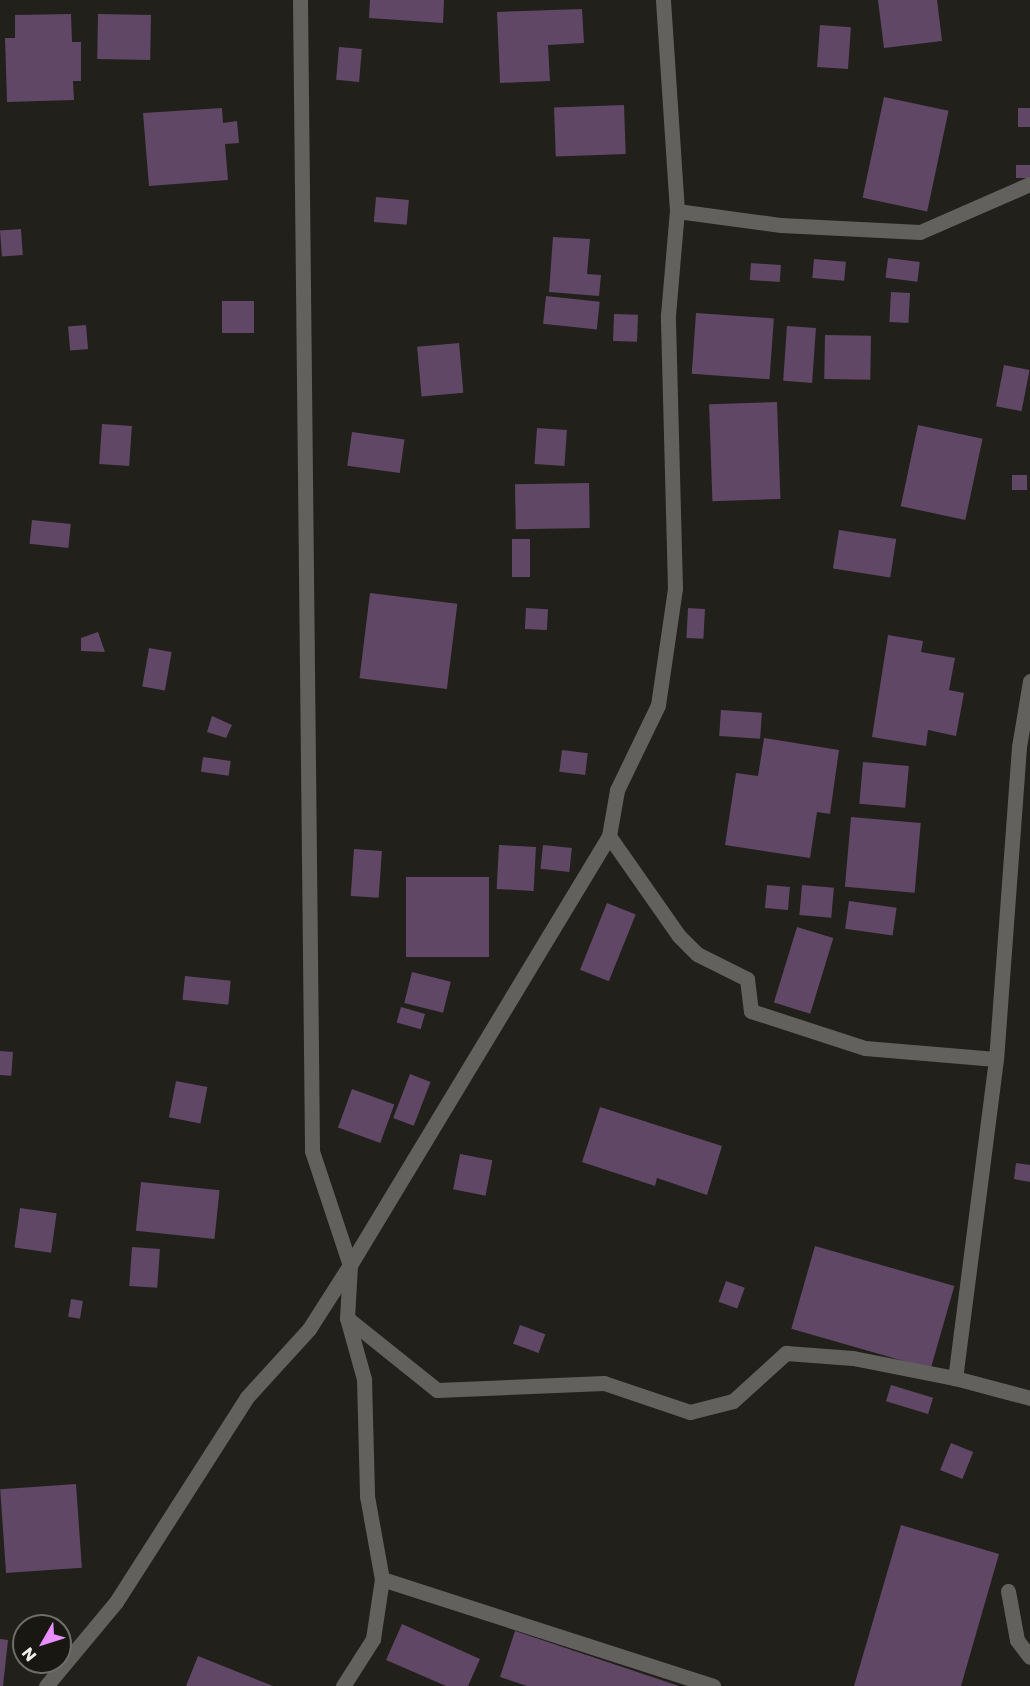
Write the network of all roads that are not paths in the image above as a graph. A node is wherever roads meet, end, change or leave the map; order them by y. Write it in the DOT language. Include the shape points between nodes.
graph roads {
  1 [pos="300,0"];
  2 [pos="663,0"];
  3 [pos="1030,184"];
  4 [pos="677,211"];
  5 [pos="1030,681"];
  6 [pos="609,836"];
  7 [pos="996,1059"];
  8 [pos="350,1265"];
  9 [pos="347,1318"];
  10 [pos="956,1378"];
  11 [pos="1030,1398"];
  12 [pos="382,1579"];
  13 [pos="1008,1591"];
  14 [pos="1030,1656"];
  15 [pos="46,1686"];
  16 [pos="344,1686"];
  17 [pos="713,1686"];
  1 -- 8 [label="street" via="312,1151"];
  2 -- 4 [label="street"];
  3 -- 4 [label="street" via="920,232 781,225"];
  4 -- 6 [label="street" via="668,315 675,588 658,705 617,790"];
  5 -- 7 [label="street" via="1019,747"];
  6 -- 7 [label="street" via="679,936 697,954 747,979 751,1011 865,1048"];
  6 -- 8 [label="street"];
  7 -- 10 [label="street"];
  8 -- 9 [label="street"];
  8 -- 15 [label="street" via="309,1329 247,1397 116,1602"];
  9 -- 10 [label="street" via="437,1390 604,1383 690,1412 733,1401 786,1353 854,1358"];
  9 -- 12 [label="street" via="364,1379 367,1496"];
  10 -- 11 [label="street"];
  12 -- 16 [label="street" via="373,1638"];
  12 -- 17 [label="street"];
  13 -- 14 [label="street" via="1017,1640"];
}
